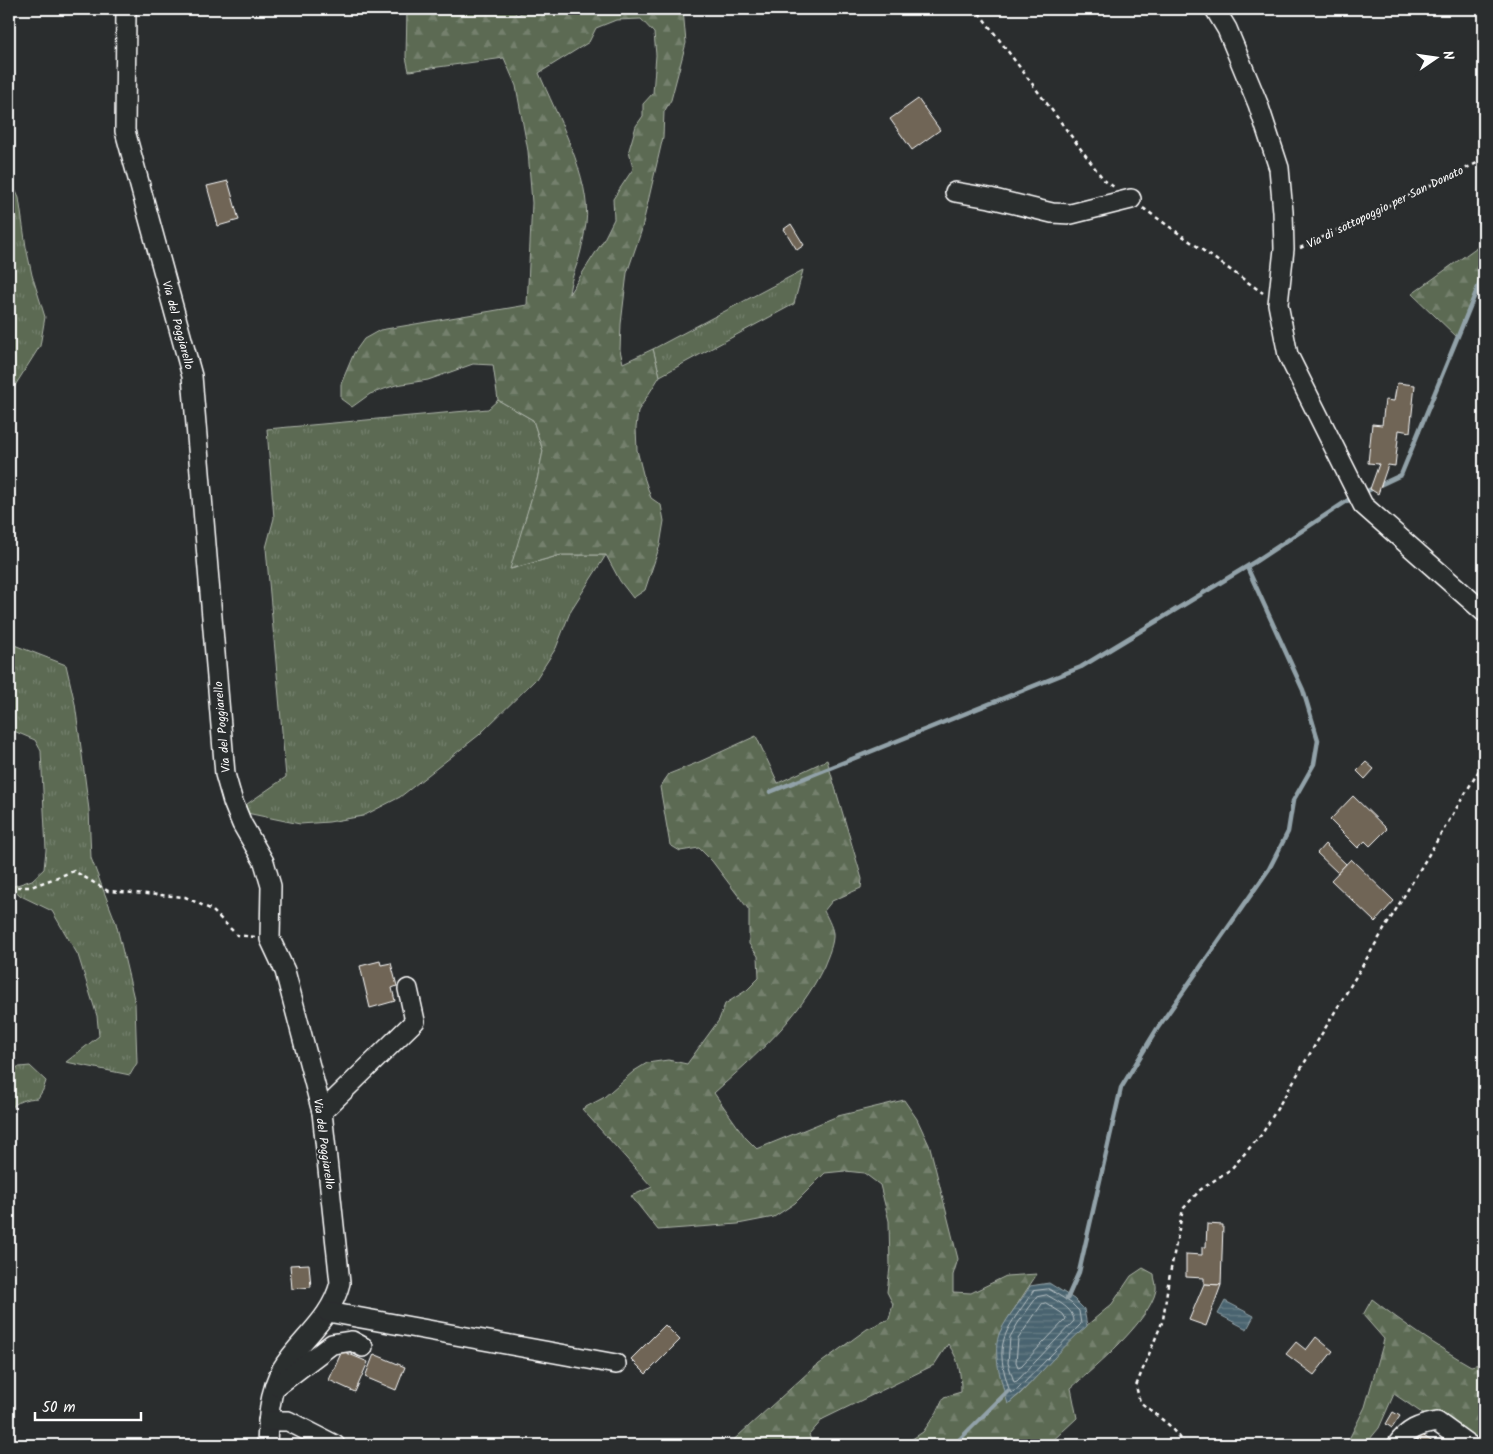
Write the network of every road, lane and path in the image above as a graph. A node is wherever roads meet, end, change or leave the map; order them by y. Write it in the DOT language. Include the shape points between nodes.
graph roads {
  1 [pos="126,9"];
  2 [pos="972,9"];
  3 [pos="1215,9"];
  4 [pos="1233,9"];
  5 [pos="1227,29"];
  6 [pos="1484,156"];
  7 [pos="954,192"];
  8 [pos="1131,199"];
  9 [pos="1284,249"];
  10 [pos="1278,304"];
  11 [pos="1484,612"];
  12 [pos="1484,762"];
  13 [pos="9,887"];
  14 [pos="270,939"];
  15 [pos="408,989"];
  16 [pos="322,1112"];
  17 [pos="328,1312"];
  18 [pos="363,1347"];
  19 [pos="616,1364"];
  20 [pos="274,1388"];
  21 [pos="268,1421"];
  22 [pos="267,1445"];
  23 [pos="335,1445"];
  24 [pos="1185,1445"];
  25 [pos="1397,1445"];
  26 [pos="1469,1445"];
  1 -- 14 [label="street, Via del Poggiarello" via="125,131 192,376 225,774 242,824 264,862 271,886"];
  2 -- 8 [label="path" via="980,14 1104,180"];
  3 -- 5 [label="street"];
  4 -- 5 [label="street"];
  5 -- 9 [label="street" via="1258,104 1279,168"];
  6 -- 9 [label="path, Via di sottopoggio per San Donato" via="1296,250"];
  7 -- 8 [label="street" via="1052,213 1071,214"];
  8 -- 10 [label="path"];
  9 -- 10 [label="street"];
  10 -- 11 [label="street" via="1288,355 1363,505"];
  12 -- 24 [label="path" via="1262,1134 1231,1169 1200,1190 1183,1208 1163,1320 1136,1386 1140,1402 1169,1425"];
  13 -- 14 [label="path" via="32,887 74,871 108,891 185,897 212,910 237,935"];
  14 -- 16 [label="street, Via del Poggiarello" via="285,971"];
  15 -- 16 [label="street" via="415,1021"];
  16 -- 17 [label="street, Via del Poggiarello" via="340,1283"];
  17 -- 19 [label="street"];
  17 -- 20 [label="street, Via del Poggiarello" via="281,1370"];
  18 -- 20 [label="street" via="352,1341 332,1344"];
  20 -- 21 [label="street, Via del Poggiarello"];
  21 -- 22 [label="street, Via del Poggiarello"];
  21 -- 23 [label="street" via="288,1422"];
  25 -- 26 [label="street" via="1402,1437 1420,1425 1437,1422"];
}
